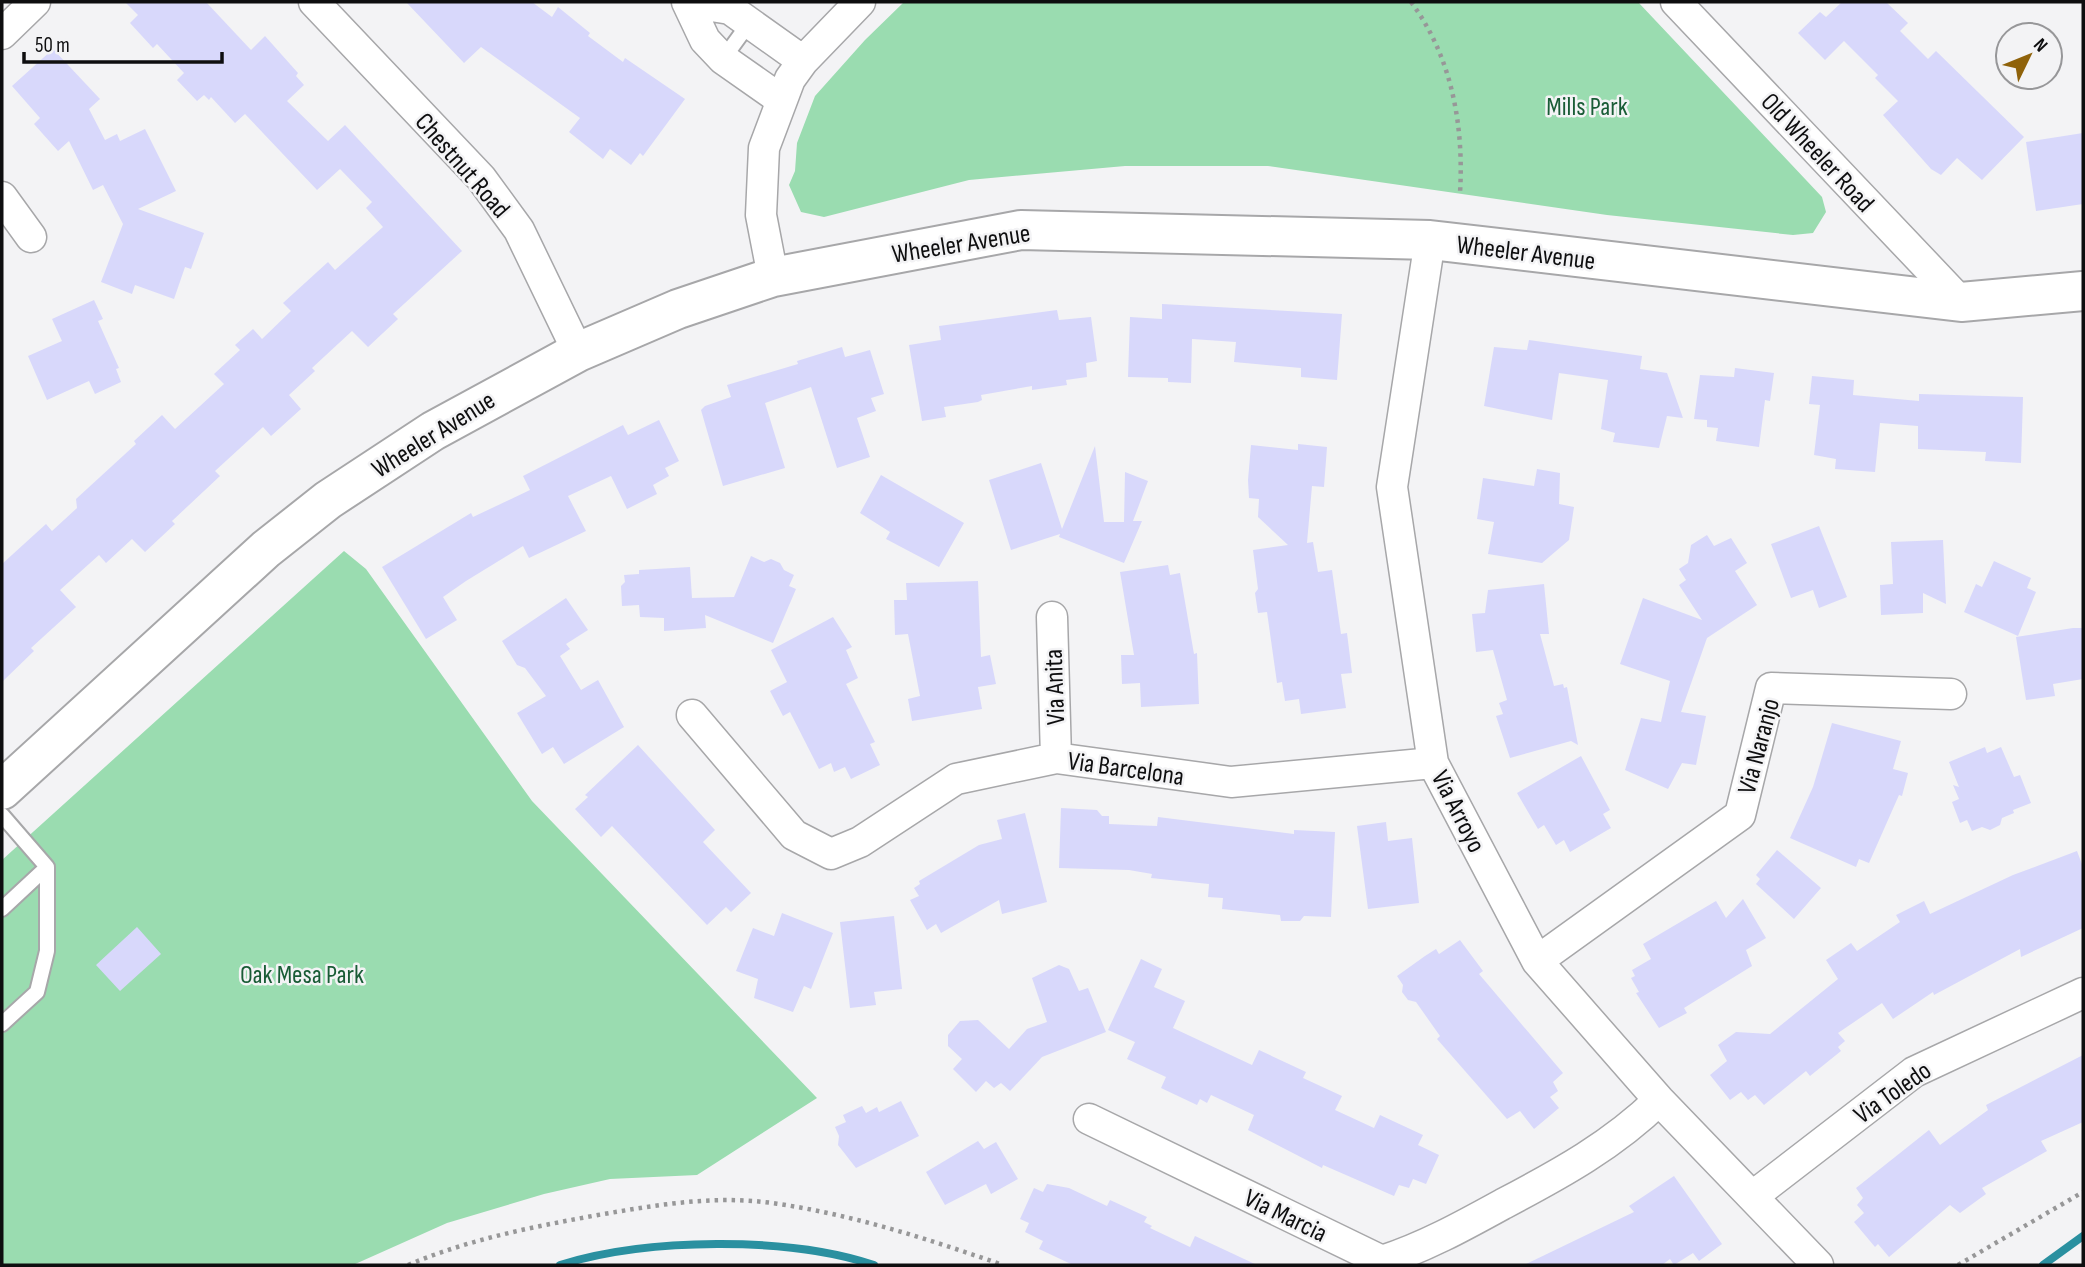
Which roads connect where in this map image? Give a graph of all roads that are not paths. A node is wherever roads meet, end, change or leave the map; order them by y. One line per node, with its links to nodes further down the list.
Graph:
1 (314, 2): 14 (street, Chestnut Road)
2 (860, 2): 6 (street)
3 (1676, 2): 13 (street, Old Wheeler Road)
4 (750, 22): 5 (lane); 5 (street); 6 (street)
5 (723, 59): 7 (street)
6 (803, 61): 7 (street)
7 (780, 99): 11 (street)
8 (2, 197): 9 (street)
9 (31, 237)
10 (1430, 240): 11 (main road, Wheeler Avenue); 13 (main road, Wheeler Avenue); 19 (street, Via Arroyo)
11 (773, 277): 14 (main road, Wheeler Avenue)
12 (2083, 291): 13 (main road, Wheeler Avenue)
13 (1961, 302)
14 (578, 352): 20 (main road, Wheeler Avenue)
15 (1052, 617): 18 (street, Via Anita)
16 (1951, 694): 24 (street, Via Naranjo)
17 (692, 715): 18 (street, Via Barcelona)
18 (1056, 758): 19 (street, Via Barcelona)
19 (1433, 763): 24 (street, Via Arroyo)
20 (2, 790)
21 (2, 815): 22 (lane)
22 (47, 867): 23 (lane); 26 (lane)
23 (2, 909)
24 (1537, 961): 27 (street, Via Arroyo)
25 (2083, 993): 29 (street, Via Toledo)
26 (2, 1024)
27 (1659, 1100): 28 (street, Via Marcia); 29 (street, Via Arroyo)
28 (1088, 1119)
29 (1753, 1196): 30 (street, Via Arroyo)
30 (1818, 1265)

